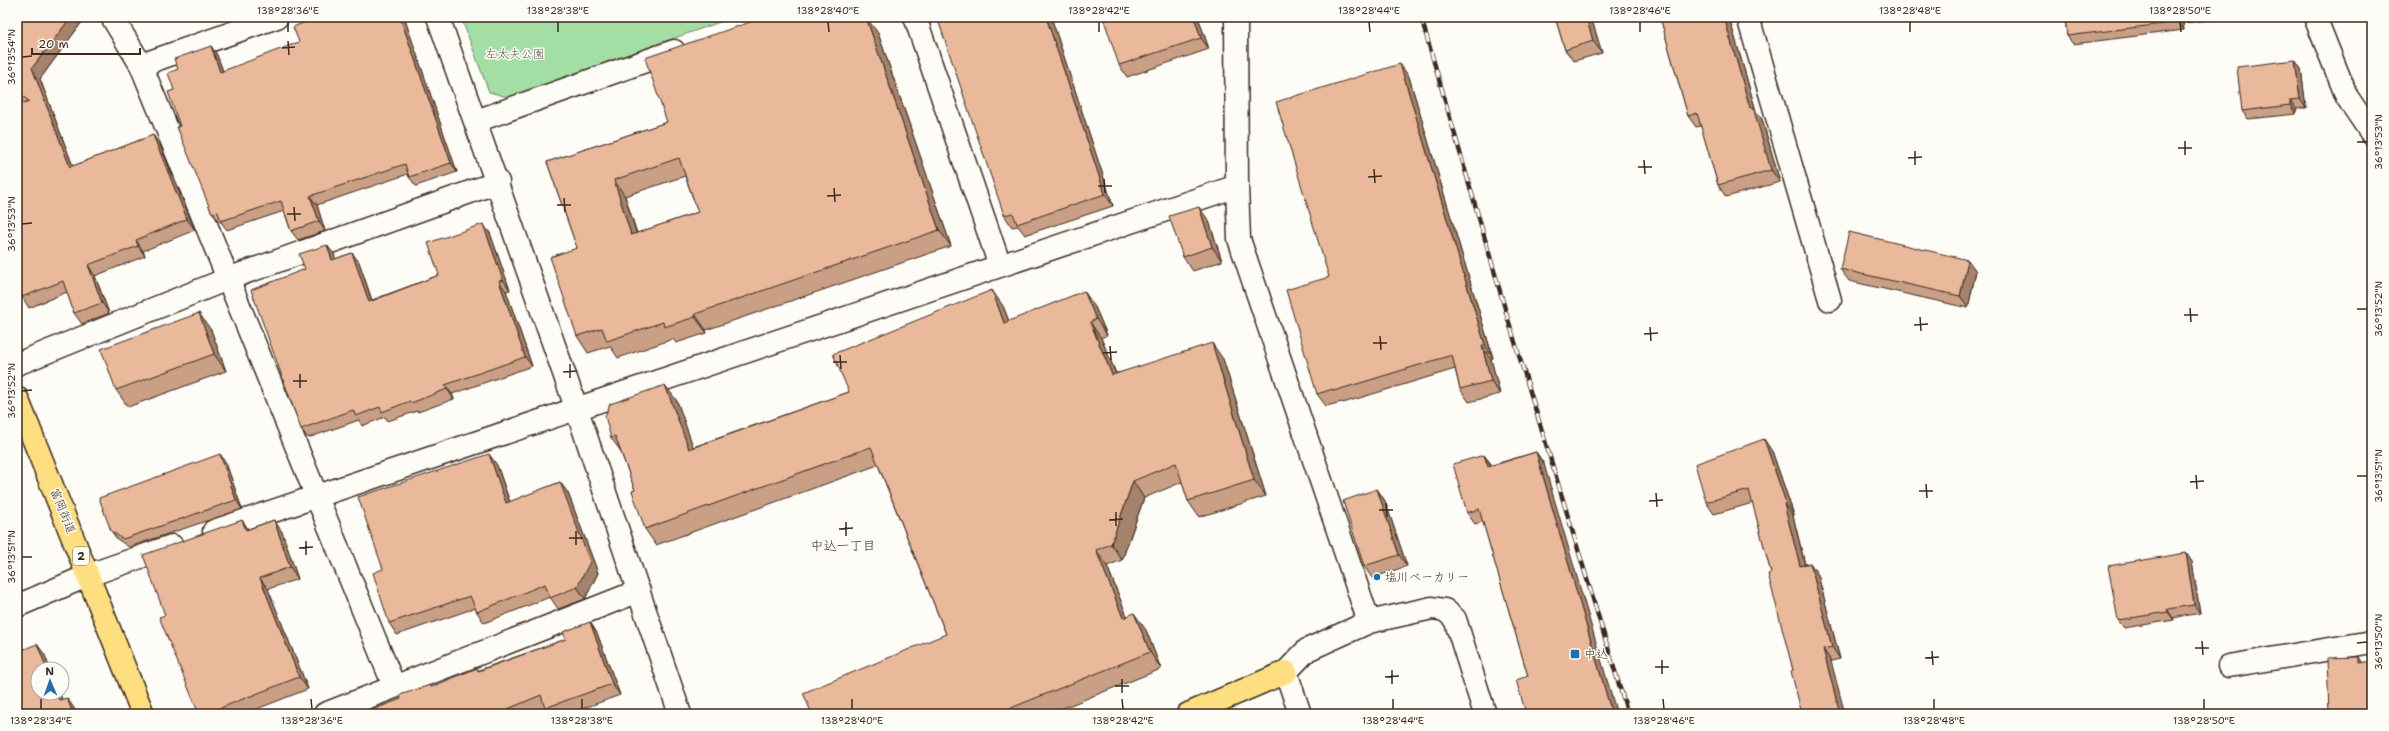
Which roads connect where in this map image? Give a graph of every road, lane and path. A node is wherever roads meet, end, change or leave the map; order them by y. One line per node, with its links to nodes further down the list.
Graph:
1 (112, 17): 9 (street)
2 (277, 17): 9 (street)
3 (438, 17): 10 (street)
4 (915, 17): 14 (street)
5 (1236, 17): 13 (street)
6 (1748, 17): 16 (street)
7 (2315, 17): 11 (street)
8 (690, 46): 10 (street)
9 (141, 65): 15 (street)
10 (476, 121): 12 (street)
11 (2372, 134)
12 (498, 182): 15 (street); 19 (street)
13 (1237, 186): 14 (street); 24 (street)
14 (1000, 266): 19 (street)
15 (230, 278): 17 (street); 20 (street)
16 (1830, 300)
17 (17, 364)
18 (17, 398): 21 (main road, 富岡街道 / 2)
19 (577, 410): 20 (street); 22 (street)
20 (316, 496): 21 (street); 28 (street)
21 (88, 575): 23 (street); 29 (main road, 富岡街道 / 2)
22 (639, 591): 28 (street); 31 (street)
23 (17, 606)
24 (1369, 622): 27 (street); 34 (street)
25 (2372, 642): 26 (street)
26 (2230, 666)
27 (1286, 672): 32 (main road); 33 (street)
28 (394, 686): 30 (street)
29 (143, 714)
30 (325, 714)
31 (680, 714)
32 (1188, 714)
33 (1300, 714)
34 (1485, 714)

